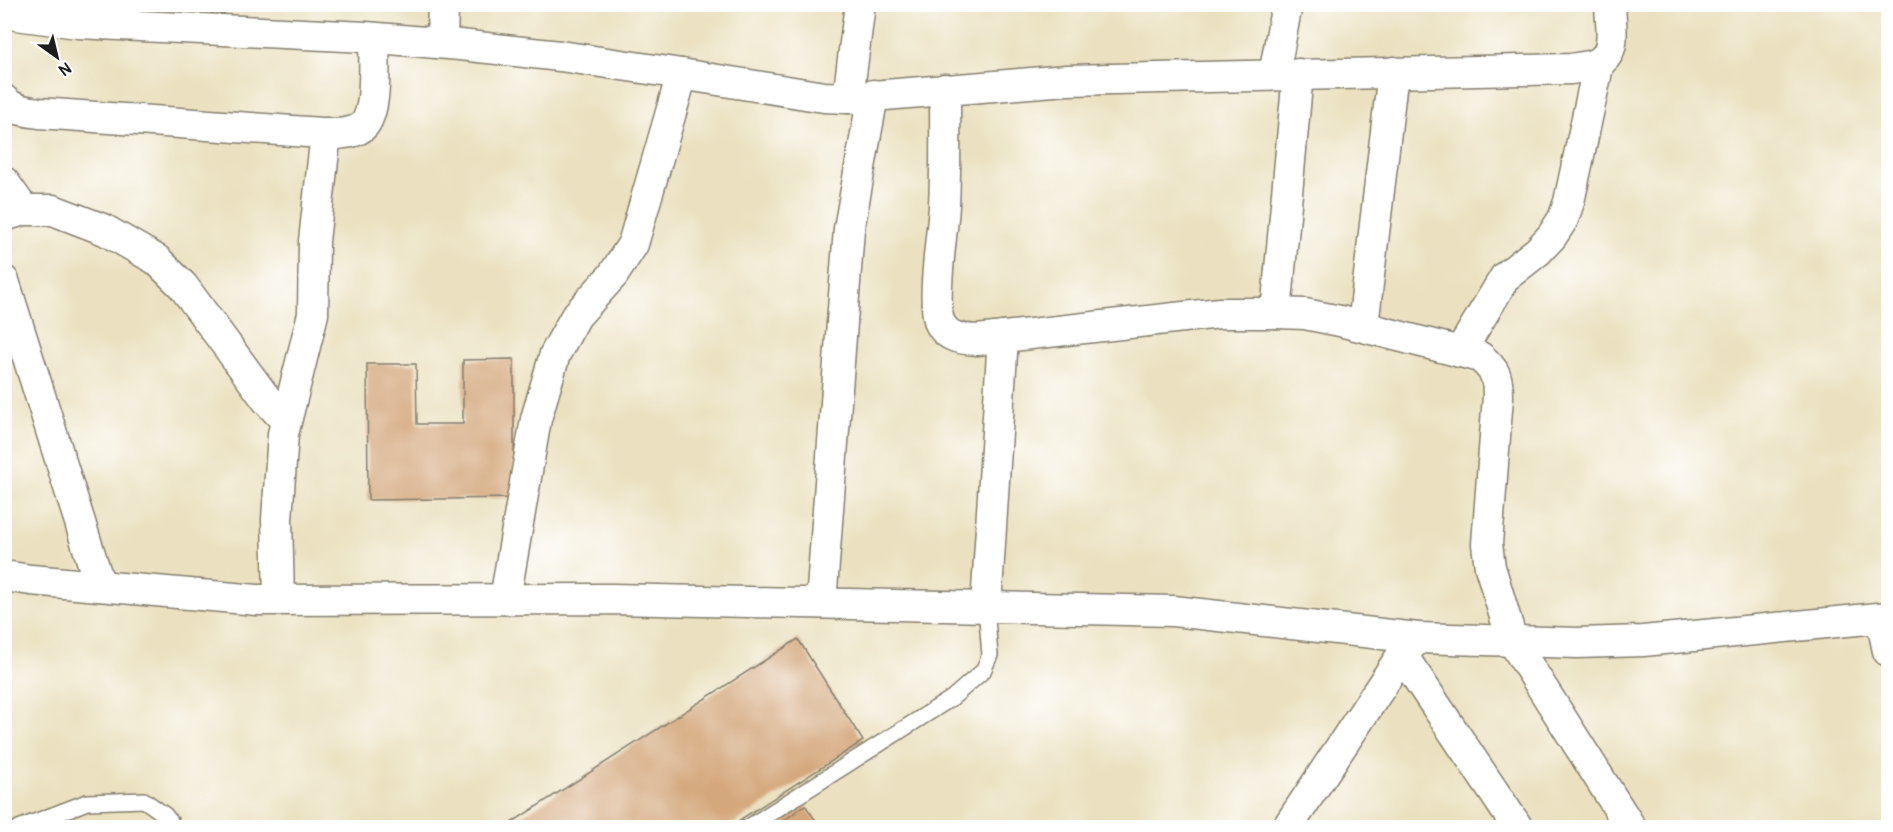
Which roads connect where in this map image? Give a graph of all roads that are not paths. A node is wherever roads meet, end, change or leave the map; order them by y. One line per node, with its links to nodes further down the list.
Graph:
1 (443, 4): 7 (street)
2 (860, 4): 13 (street)
3 (1287, 4): 11 (street)
4 (1610, 4): 8 (street)
5 (4, 12): 6 (street)
6 (374, 38): 7 (street); 15 (street)
7 (442, 43): 10 (street)
8 (1599, 62): 9 (street); 23 (street)
9 (1393, 72): 11 (street); 20 (street)
10 (682, 74): 13 (street); 28 (street)
11 (1286, 74): 12 (street); 19 (street)
12 (945, 89): 13 (street); 22 (street)
13 (860, 97): 29 (street)
14 (6, 106): 15 (street)
15 (326, 133): 24 (street)
16 (4, 182): 17 (street)
17 (14, 213): 24 (street)
18 (4, 281): 21 (street)
19 (1276, 313): 20 (street); 22 (street)
20 (1363, 326): 23 (street)
21 (12, 332): 26 (street)
22 (1003, 337): 30 (street)
23 (1460, 351): 32 (street)
24 (286, 421): 27 (street)
25 (4, 576): 26 (street)
26 (100, 586): 27 (street)
27 (279, 599): 28 (street)
28 (505, 599): 29 (street)
29 (821, 603): 30 (street)
30 (986, 607): 33 (street); 37 (lane)
31 (1885, 617): 32 (street); 34 (street)
32 (1512, 640): 33 (street); 40 (street)
33 (1410, 646): 38 (street); 39 (street)
34 (1888, 651)
35 (19, 828): 36 (lane)
36 (175, 828)
37 (747, 828)
38 (1287, 828)
39 (1518, 828)
40 (1631, 828)

